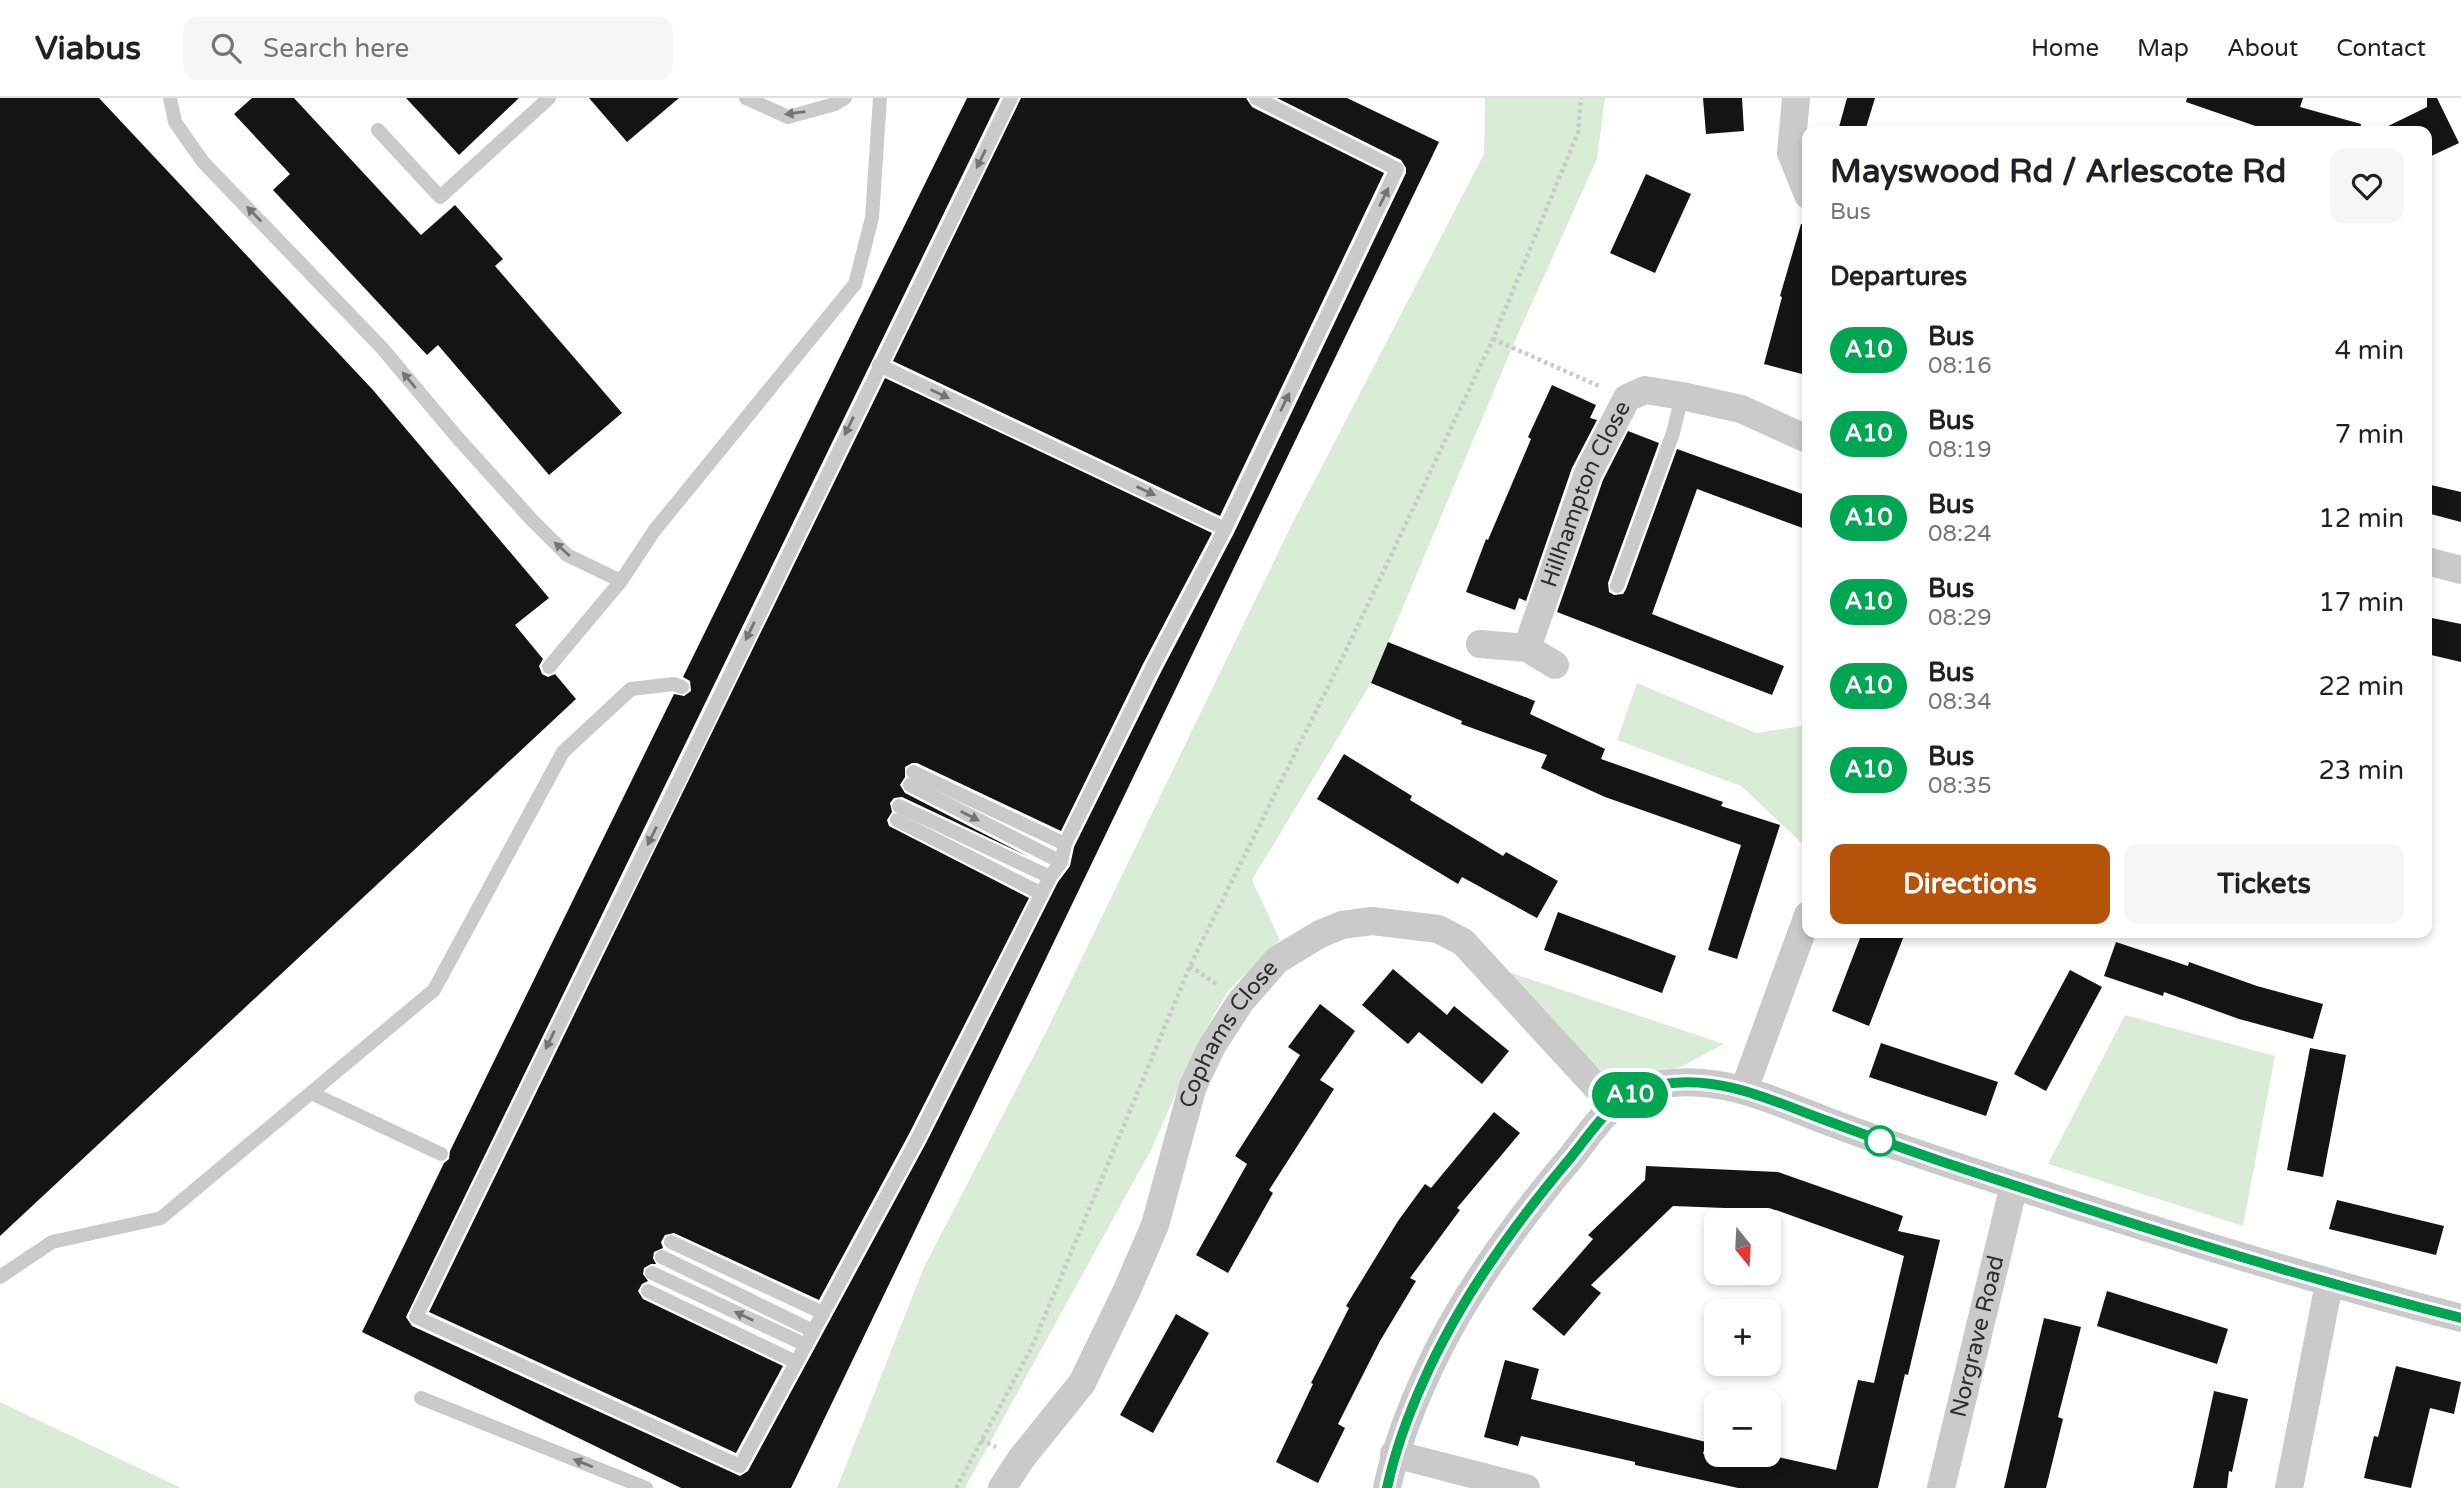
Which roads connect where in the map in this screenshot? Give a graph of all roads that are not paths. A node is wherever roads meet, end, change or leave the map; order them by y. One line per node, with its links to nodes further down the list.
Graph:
1 (170, 98): 17 (lane, one-way to 1)
2 (549, 98): 9 (lane)
3 (746, 98): 4 (lane, one-way to 3)
4 (845, 98)
5 (880, 98): 17 (lane)
6 (1011, 98): 11 (lane, one-way to 11)
7 (1255, 98): 14 (lane, one-way to 7)
8 (1796, 98): 10 (street)
9 (378, 130)
10 (1802, 180)
11 (879, 365): 14 (lane, one-way to 14); 44 (lane, one-way to 44)
12 (1682, 396): 13 (street, Hillhampton Close); 18 (lane); 20 (street, Hillhampton Close)
13 (1802, 437)
14 (1224, 529): 24 (lane)
15 (2432, 562): 16 (street)
16 (2461, 570)
17 (621, 581): 22 (lane)
18 (1616, 586)
19 (1479, 644): 20 (street)
20 (1527, 648): 21 (street)
21 (1555, 665)
22 (549, 667)
23 (682, 687): 30 (lane)
24 (1066, 844): 25 (lane); 25 (lane, one-way to 25)
25 (1061, 862): 26 (lane)
26 (1050, 877): 27 (lane); 27 (lane)
27 (1042, 894): 40 (lane)
28 (1802, 931): 29 (street)
29 (1744, 1090): 31 (street); 33 (street)
30 (311, 1093): 32 (lane); 37 (lane)
31 (1614, 1106): 46 (street); 48 (street, Cophams Close)
32 (441, 1154)
33 (2014, 1185): 38 (street); 51 (street, Norgrave Road)
34 (671, 1242): 40 (lane)
35 (662, 1257): 42 (lane)
36 (652, 1273): 43 (lane, one-way to 36)
37 (0, 1277)
38 (2329, 1284): 41 (street); 52 (street)
39 (648, 1291): 44 (lane)
40 (823, 1313): 42 (lane)
41 (2461, 1318)
42 (813, 1331): 43 (lane)
43 (806, 1345): 44 (lane)
44 (796, 1362)
45 (421, 1398): 47 (lane, one-way to 45)
46 (1394, 1454): 49 (street); 50 (street)
47 (646, 1488)
48 (1002, 1488)
49 (1387, 1488)
50 (1526, 1488)
51 (1941, 1488)
52 (2288, 1488)

